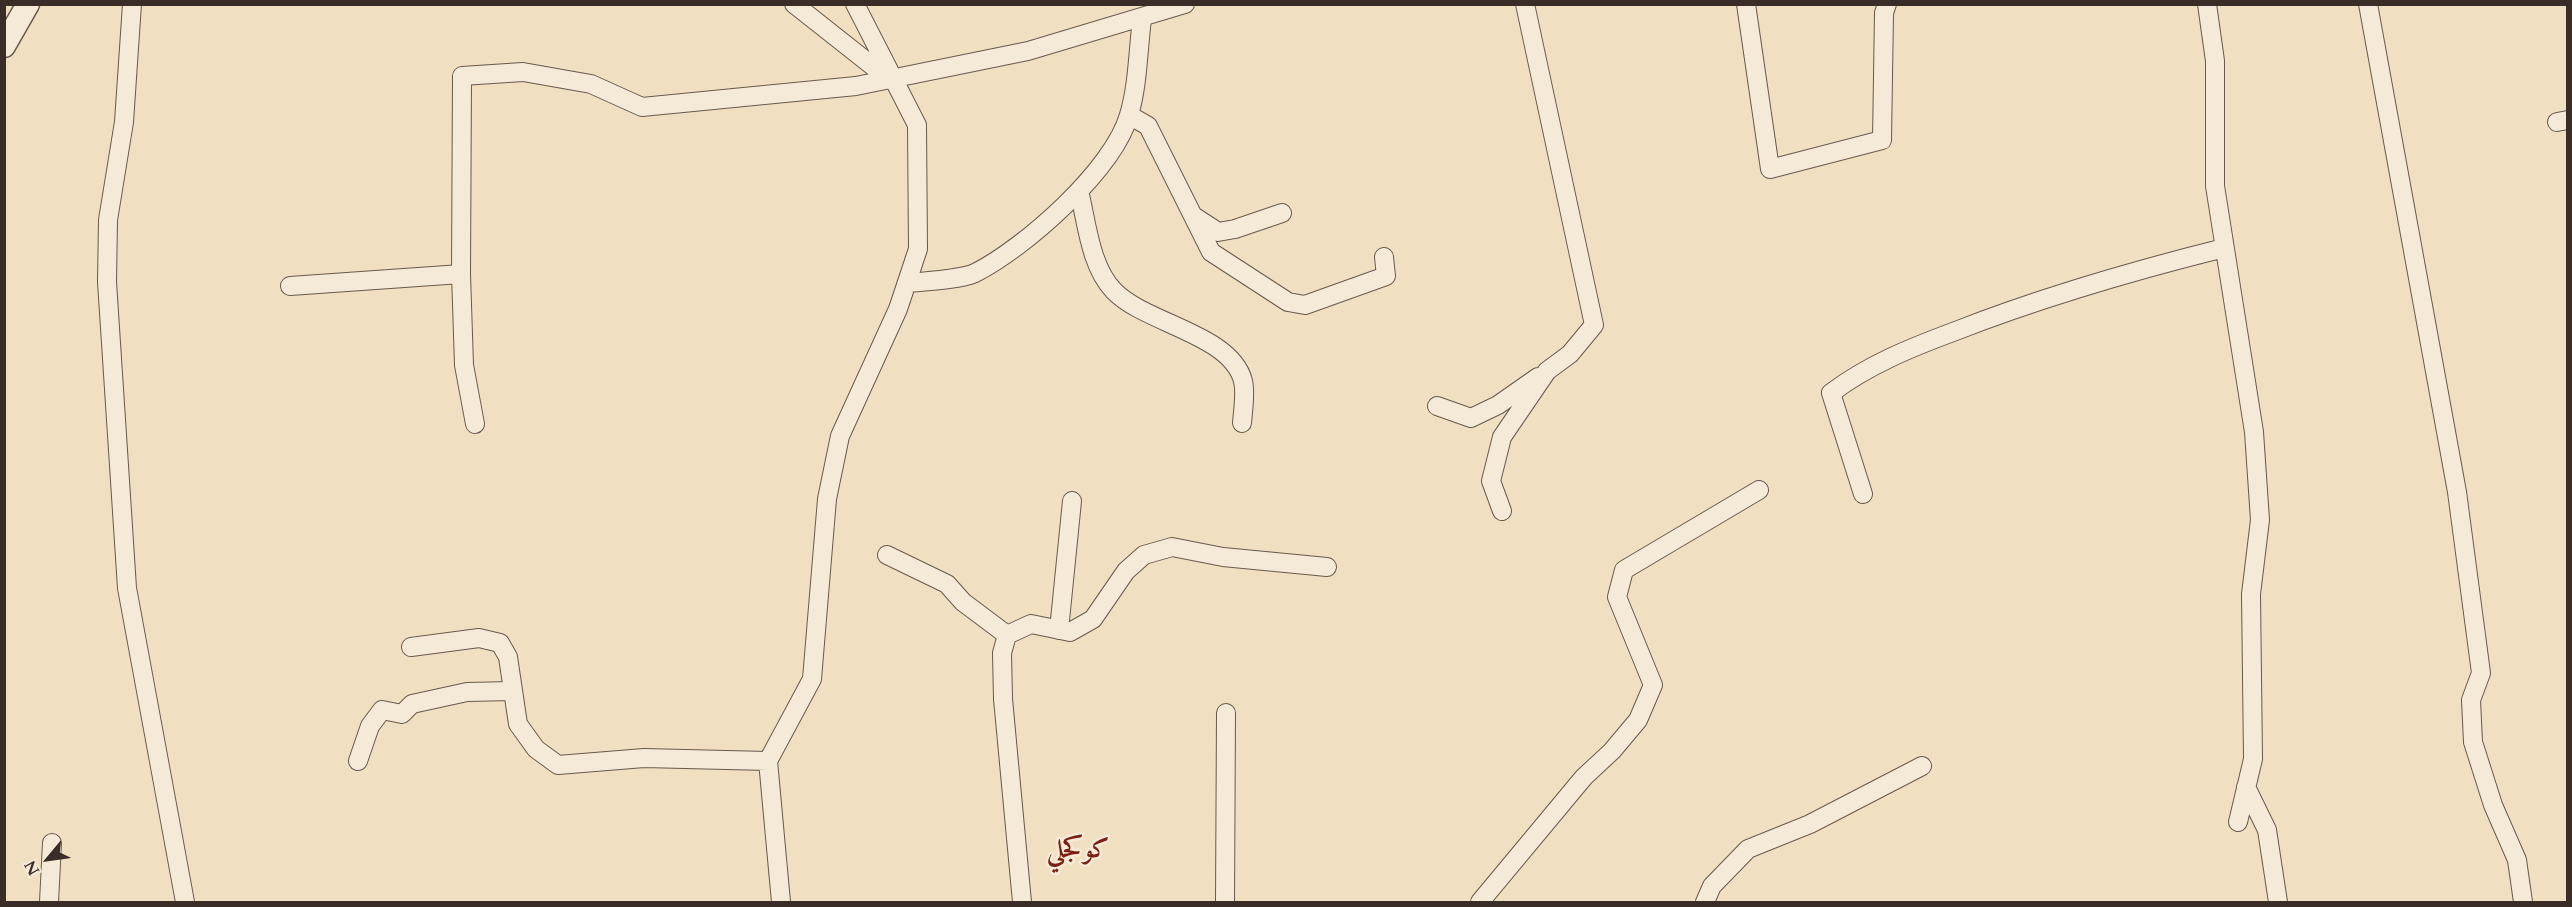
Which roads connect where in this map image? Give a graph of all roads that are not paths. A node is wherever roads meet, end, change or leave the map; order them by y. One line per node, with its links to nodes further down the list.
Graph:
1 (28, 4): 12 (street)
2 (132, 4): 45 (street)
3 (795, 4): 13 (street)
4 (855, 4): 13 (street)
5 (1185, 4): 11 (street)
6 (1525, 4): 23 (street)
7 (1746, 4): 8 (street)
8 (1887, 4)
9 (2207, 4): 18 (street)
10 (2368, 4): 52 (street)
11 (1142, 19): 13 (street); 14 (street)
12 (4, 46)
13 (892, 79): 20 (street); 21 (street)
14 (1129, 115): 15 (street); 17 (street)
15 (1079, 191): 21 (street); 25 (street)
16 (1282, 213): 17 (street)
17 (1195, 217): 19 (street)
18 (2224, 248): 28 (street); 41 (street)
19 (1384, 257)
20 (461, 274): 22 (street); 26 (street)
21 (907, 283): 39 (street)
22 (290, 286)
23 (1547, 371): 24 (street); 30 (street)
24 (1437, 406)
25 (1242, 423)
26 (475, 424)
27 (1759, 490): 49 (street)
28 (1863, 494)
29 (1072, 501): 33 (street)
30 (1502, 511)
31 (887, 555): 34 (street)
32 (1327, 567): 33 (street)
33 (1059, 630): 34 (street)
34 (1007, 635): 47 (street)
35 (411, 647): 36 (street)
36 (513, 691): 38 (street); 39 (street)
37 (1226, 713): 48 (street)
38 (358, 761)
39 (768, 761): 46 (street)
40 (1922, 766): 50 (street)
41 (2246, 787): 42 (street); 51 (street)
42 (2238, 822)
43 (52, 843): 44 (street)
44 (49, 903)
45 (185, 903)
46 (781, 903)
47 (1022, 903)
48 (1225, 903)
49 (1480, 903)
50 (1705, 903)
51 (2278, 903)
52 (2523, 903)

